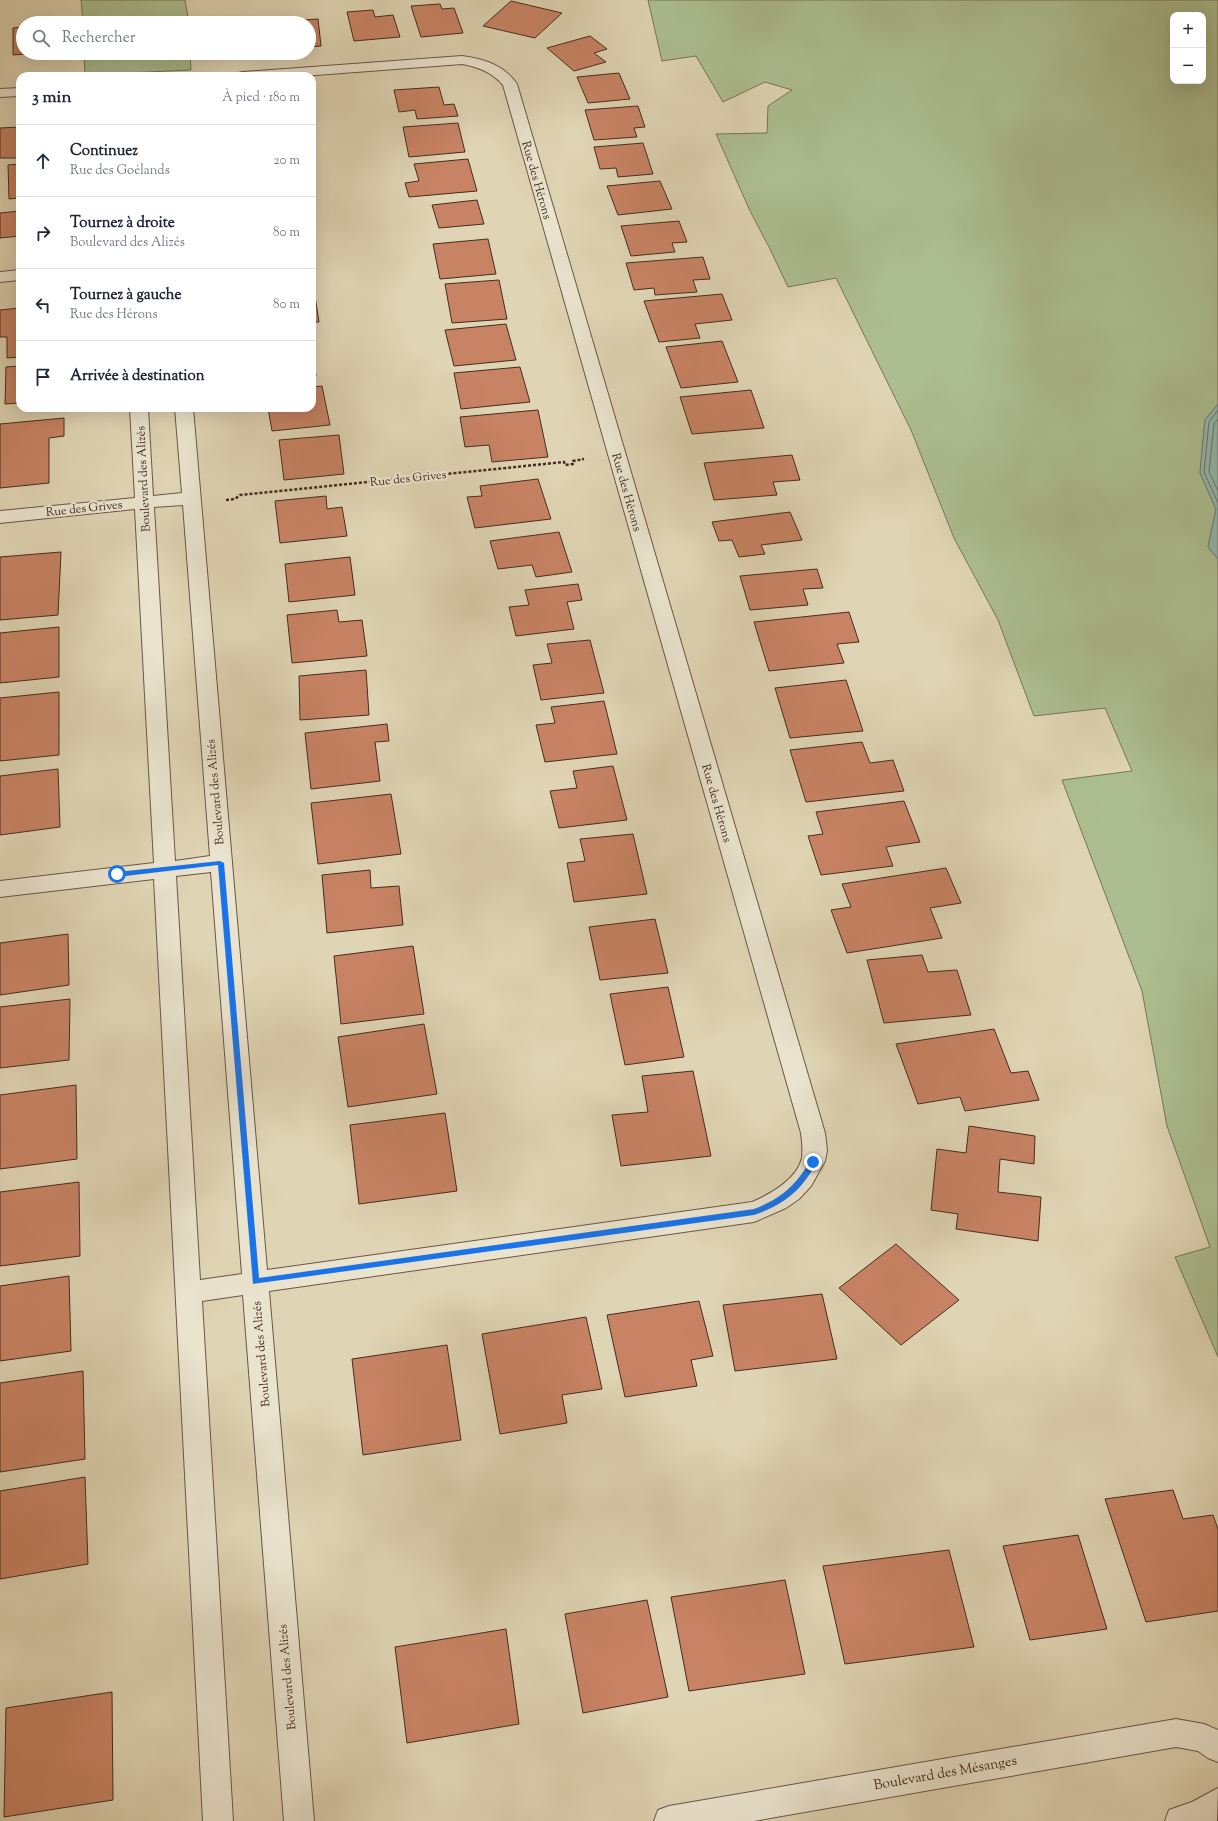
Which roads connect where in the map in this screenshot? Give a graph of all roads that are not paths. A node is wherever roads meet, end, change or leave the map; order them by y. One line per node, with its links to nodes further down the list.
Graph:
1 (298, 72): 14 (street, Rue des Hérons)
2 (16, 92): 3 (street)
3 (0, 93)
4 (16, 275): 5 (street)
5 (0, 277)
6 (140, 412): 9 (street, Boulevard des Alizés)
7 (184, 412): 8 (street, Boulevard des Alizés)
8 (192, 498): 9 (street, Rue des Grives); 11 (street, Boulevard des Alizés)
9 (145, 502): 10 (street, Rue des Grives); 12 (street, Boulevard des Alizés)
10 (0, 517)
11 (220, 863): 12 (street); 14 (street, Boulevard des Alizés)
12 (164, 869): 13 (street); 15 (street, Boulevard des Alizés)
13 (0, 889)
14 (255, 1282): 15 (street, Rue des Hérons); 19 (street, Boulevard des Alizés)
15 (189, 1292): 18 (street, Boulevard des Alizés)
16 (1218, 1748): 20 (street, Boulevard des Mésanges)
17 (1218, 1803): 21 (street)
18 (218, 1821)
19 (299, 1821)
20 (669, 1821)
21 (1180, 1821)

